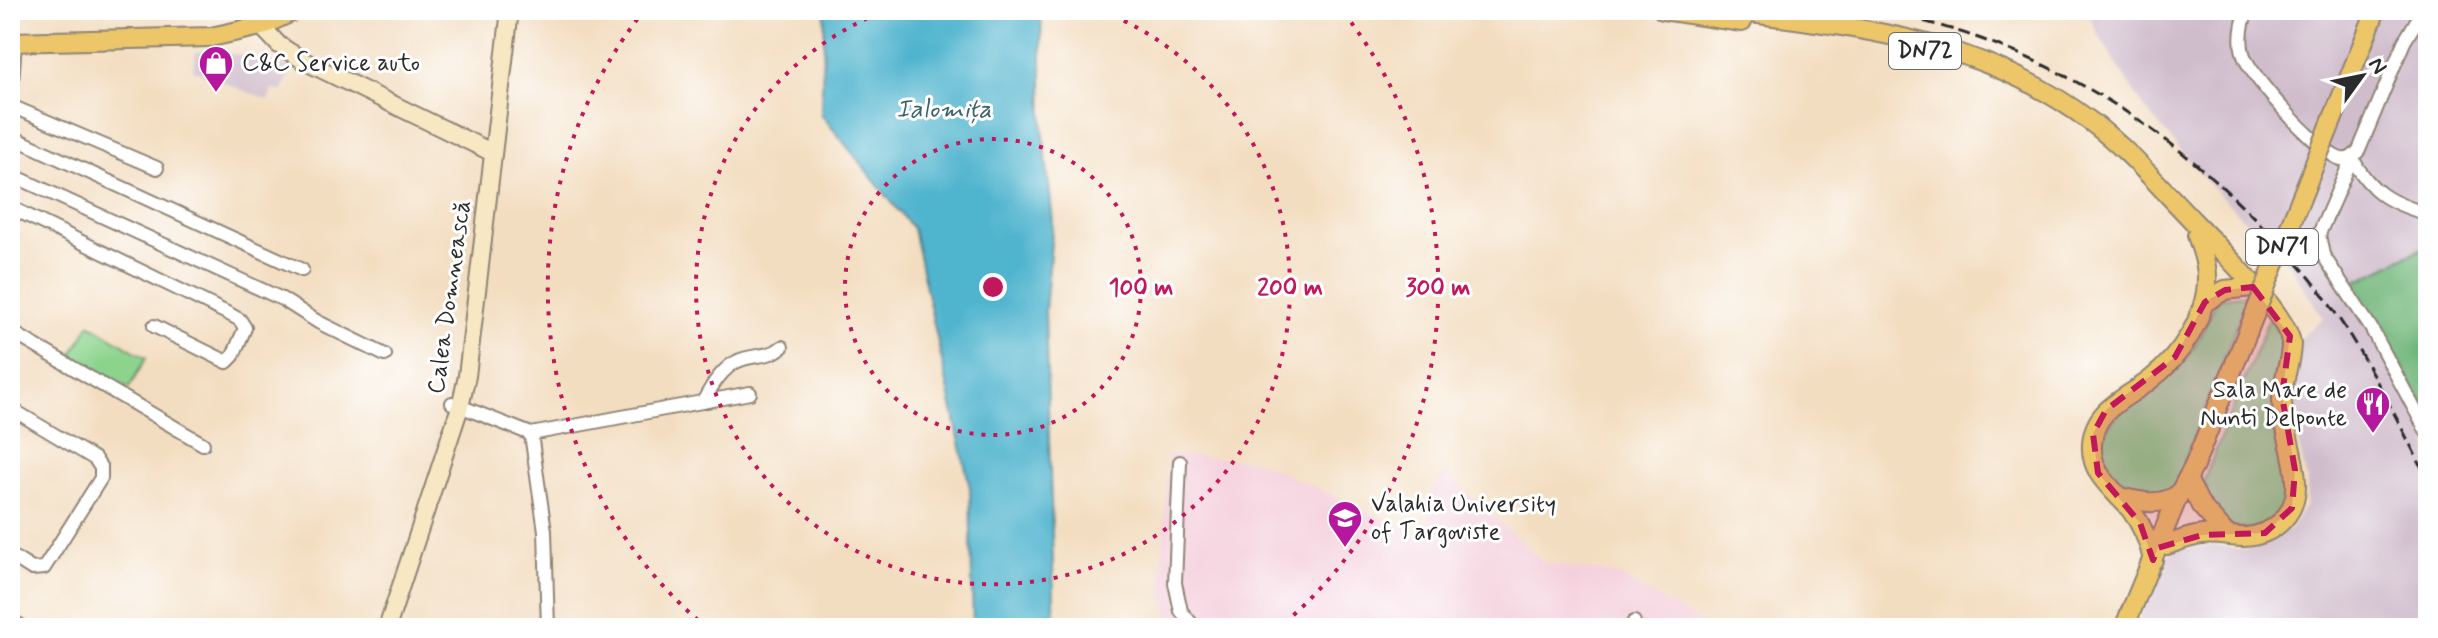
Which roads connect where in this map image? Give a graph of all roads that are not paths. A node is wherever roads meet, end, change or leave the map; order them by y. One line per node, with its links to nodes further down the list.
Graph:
1 (296, 10): 9 (main road)
2 (502, 10): 13 (main road, Calea Domnească)
3 (510, 10): 13 (main road, Calea Domnească)
4 (1663, 10): 19 (main road, DN72)
5 (1729, 10): 20 (main road, DN72)
6 (2247, 10): 14 (street)
7 (2423, 10): 14 (street)
8 (2373, 19): 36 (main road, DN71, bridge)
9 (261, 26): 10 (main road); 13 (main road)
10 (12, 42): 11 (street)
11 (10, 108): 15 (street)
12 (10, 136): 21 (street)
13 (490, 151): 30 (main road, Calea Domnească)
14 (2352, 158): 18 (street); 33 (street)
15 (157, 168)
16 (10, 174): 27 (street)
17 (10, 207): 24 (street)
18 (2428, 214)
19 (2197, 235): 20 (main road, DN72); 23 (main road)
20 (2226, 257): 22 (main road, DN72); 23 (main road)
21 (302, 270)
22 (2253, 287): 23 (main road); 38 (main road, DN72)
23 (2208, 292): 37 (main road)
24 (154, 326)
25 (10, 331): 34 (street)
26 (782, 347): 29 (street)
27 (385, 355)
28 (750, 393): 29 (street)
29 (703, 402): 32 (street)
30 (456, 405): 32 (street); 44 (main road, Calea Domnească); 45 (main road, Calea Domnească)
31 (10, 408): 40 (street)
32 (531, 434): 46 (street)
33 (2428, 434)
34 (203, 444)
35 (1180, 462): 47 (street)
36 (2187, 481): 37 (main road); 38 (main road); 39 (main road); 41 (main road)
37 (2119, 497): 41 (main road)
38 (2227, 535): 39 (main road, DN72)
39 (2167, 545): 49 (main road)
40 (10, 555)
41 (2153, 560): 48 (main road)
42 (10, 619): 43 (street)
43 (24, 628)
44 (379, 628)
45 (387, 628)
46 (548, 628)
47 (1195, 628)
48 (2124, 628)
49 (2133, 628)

